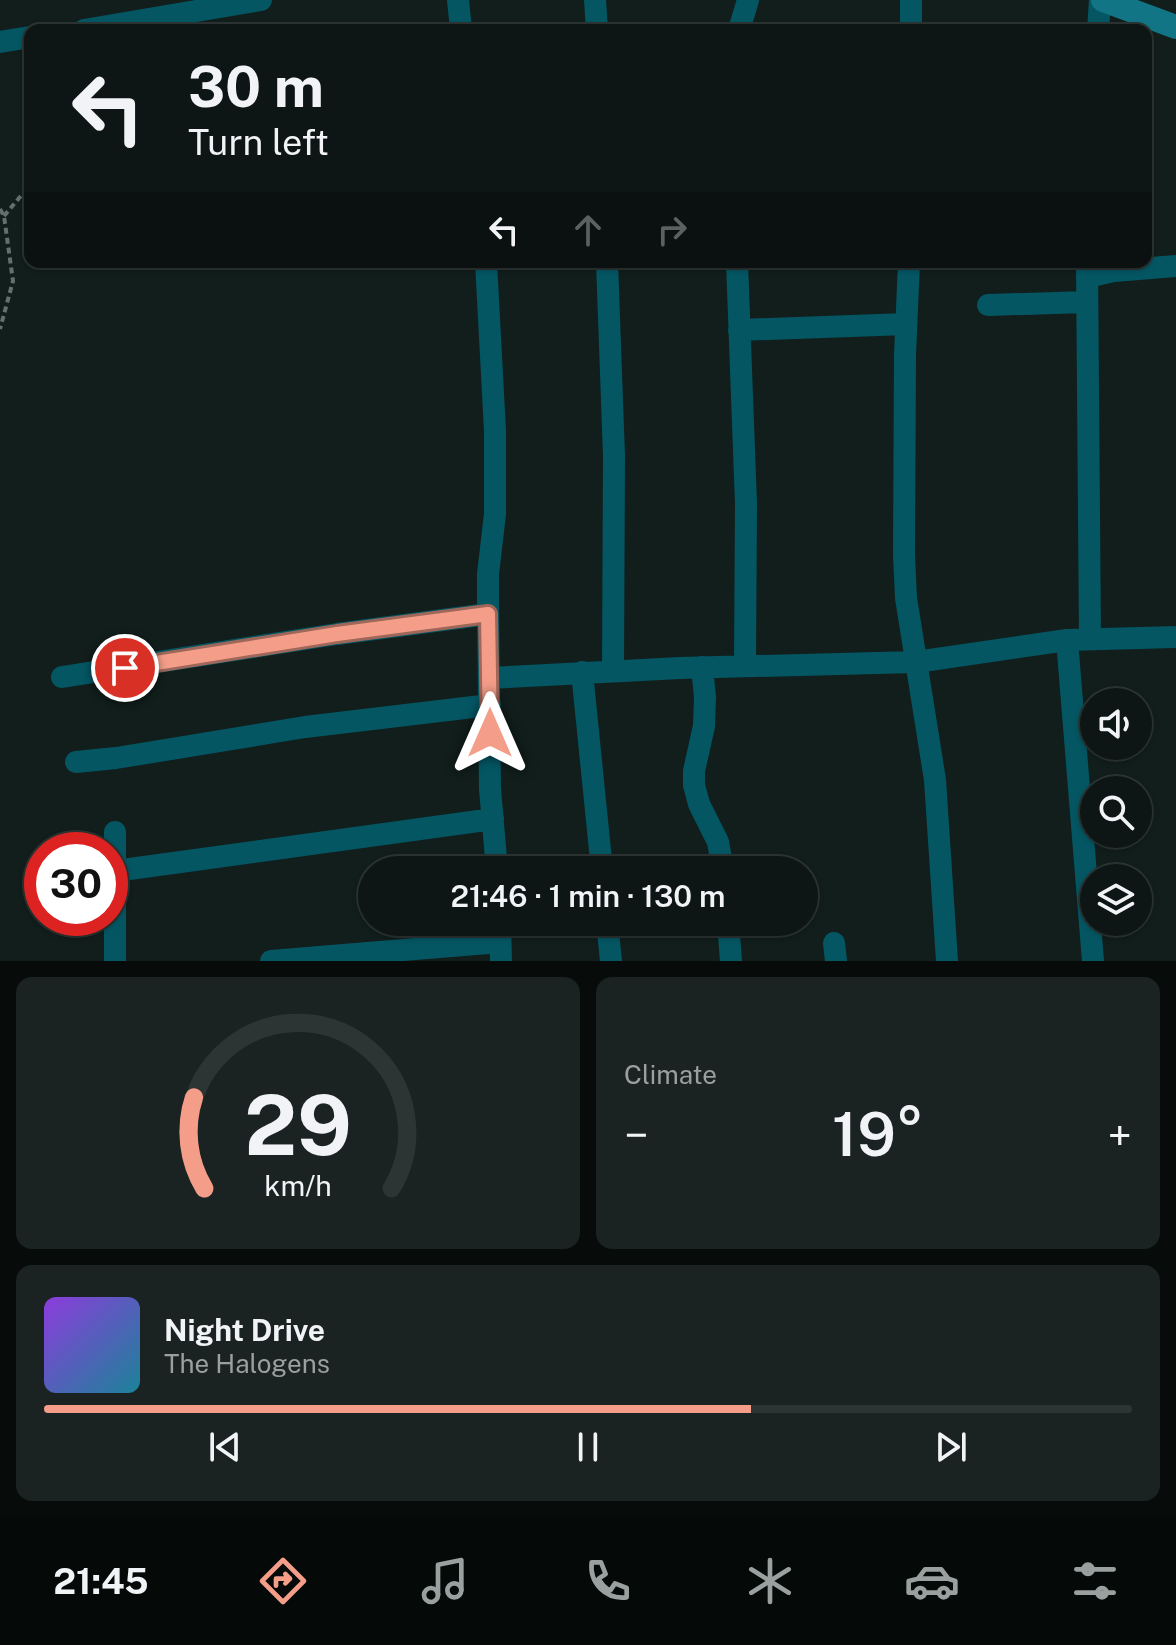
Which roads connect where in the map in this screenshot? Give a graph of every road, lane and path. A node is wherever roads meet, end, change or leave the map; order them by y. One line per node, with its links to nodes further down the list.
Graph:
1 (261, 0): 7 (street)
2 (458, 0): 8 (street)
3 (595, 0): 9 (street)
4 (748, 0): 10 (street)
5 (911, 0): 11 (street)
6 (1101, 0): 12 (street); 13 (street)
7 (119, 24)
8 (460, 24)
9 (597, 24)
10 (741, 24)
11 (911, 24)
12 (1099, 24)
13 (1176, 27)
14 (24, 38): 15 (street)
15 (0, 42)
16 (24, 192): 18 (path)
17 (0, 209): 18 (path)
18 (4, 216): 30 (path)
19 (1176, 266): 25 (street)
20 (486, 268): 32 (street)
21 (607, 268): 39 (street)
22 (737, 268): 31 (street)
23 (909, 268): 29 (street)
24 (1151, 268): 26 (street)
25 (1152, 268)
26 (1087, 270): 27 (street)
27 (1087, 302): 28 (street); 34 (street)
28 (988, 305)
29 (906, 324): 31 (street); 36 (street)
30 (0, 329)
31 (739, 330): 37 (street)
32 (488, 614): 41 (street); 42 (street)
33 (1176, 637): 34 (street)
34 (1090, 639): 35 (street)
35 (1067, 640): 36 (street); 59 (street)
36 (916, 662): 37 (street); 58 (street)
37 (745, 665): 38 (street)
38 (702, 667): 39 (street); 48 (street)
39 (613, 671): 40 (street)
40 (582, 672): 42 (street); 47 (street)
41 (62, 677)
42 (490, 678): 43 (street)
43 (490, 705): 44 (street); 45 (street)
44 (76, 762)
45 (493, 819): 46 (street); 49 (street)
46 (496, 856)
47 (601, 856)
48 (720, 856)
49 (128, 869)
50 (115, 936): 54 (street)
51 (608, 936): 56 (street)
52 (729, 936): 57 (street)
53 (500, 942): 55 (street)
54 (115, 961)
55 (271, 961)
56 (611, 961)
57 (731, 961)
58 (947, 961)
59 (1093, 961)

